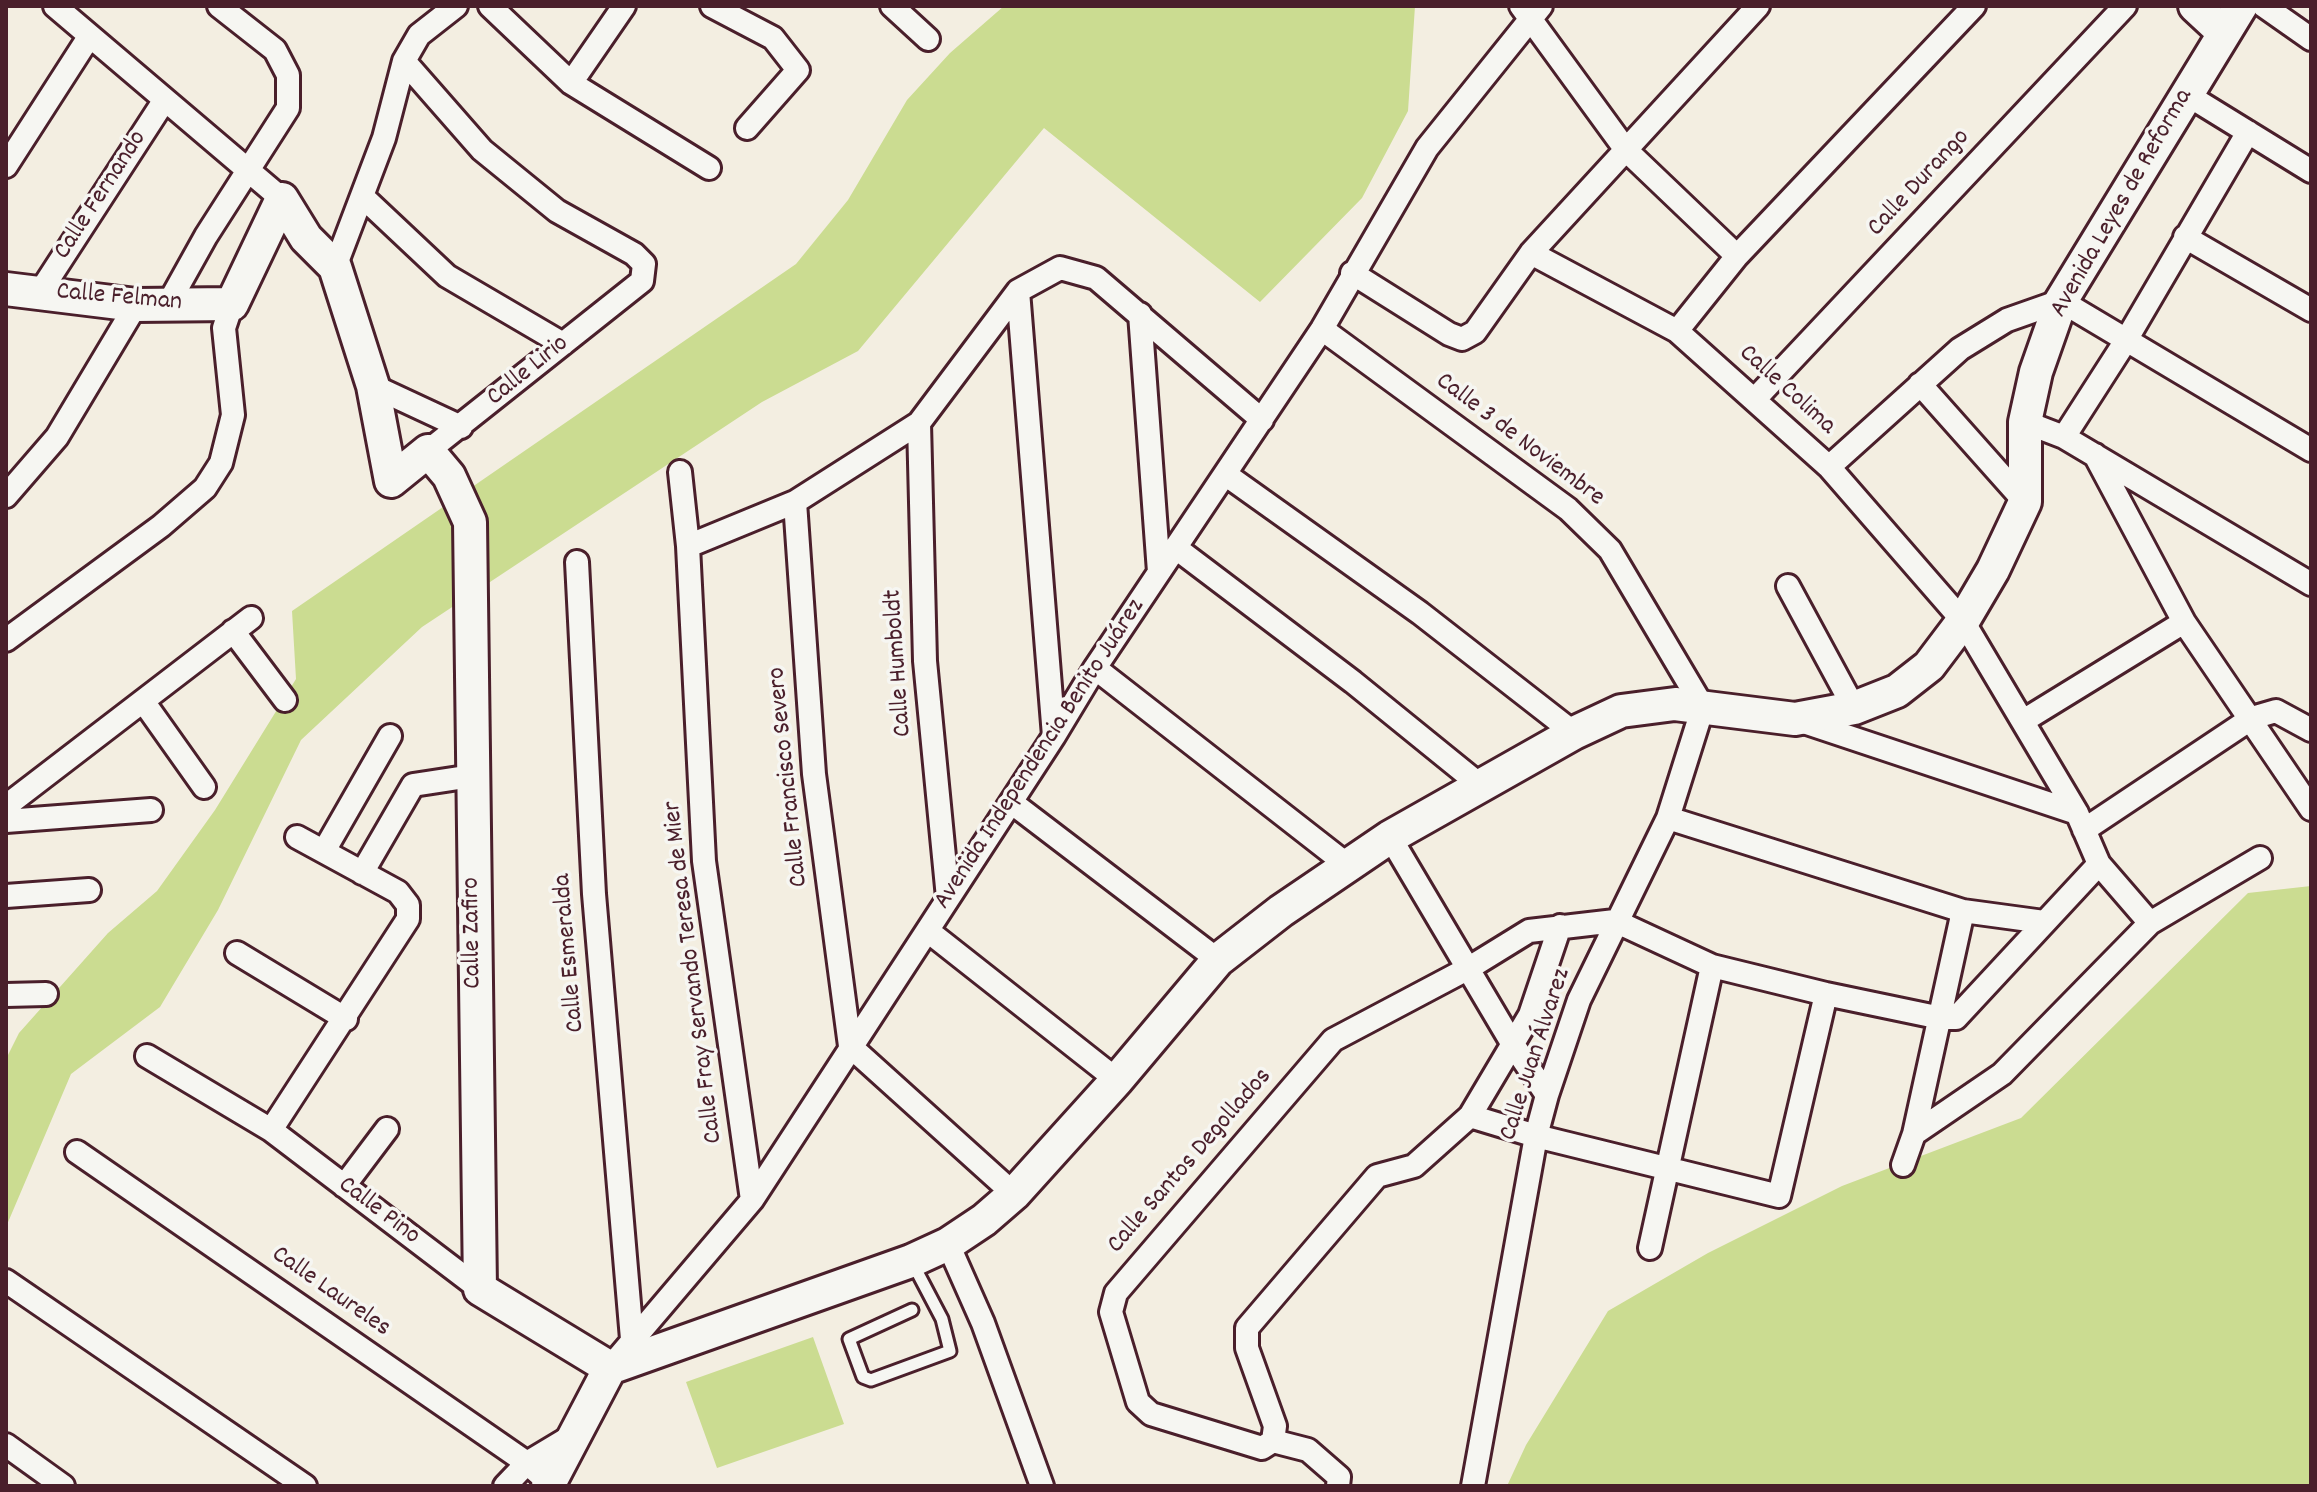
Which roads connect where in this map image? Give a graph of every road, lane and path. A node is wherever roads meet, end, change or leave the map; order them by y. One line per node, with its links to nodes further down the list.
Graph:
1 (219, 6): 29 (street)
2 (456, 6): 19 (street)
3 (490, 6): 20 (street)
4 (624, 6): 20 (street)
5 (712, 6): 14 (street)
6 (892, 6): 17 (street)
7 (1758, 6): 25 (street)
8 (1974, 6): 34 (street)
9 (2125, 6): 52 (street, Calle Durango)
10 (2195, 6): 15 (street)
11 (2264, 6): 18 (street)
12 (60, 8): 16 (street)
13 (1530, 10): 25 (street); 36 (street, Avenida Independencia Benito Juárez)
14 (738, 11): 23 (street)
15 (2232, 19): 21 (street, Avenida Leyes de Reforma)
16 (89, 37): 22 (street); 26 (street)
17 (928, 39)
18 (2311, 39)
19 (404, 61): 30 (street); 49 (street, Calle Lirio)
20 (571, 83): 27 (street)
21 (2186, 94): 24 (street); 40 (street, Avenida Leyes de Reforma)
22 (164, 101): 29 (street); 39 (street, Calle Fernando)
23 (747, 128)
24 (2248, 132): 28 (street); 32 (street)
25 (1626, 150): 33 (street); 34 (street)
26 (6, 166)
27 (709, 168)
28 (2311, 171)
29 (248, 172): 31 (street); 43 (street)
30 (363, 197): 35 (street); 49 (street)
31 (282, 199): 35 (street); 41 (street)
32 (2185, 237): 44 (street); 48 (street)
33 (1531, 253): 36 (street); 47 (street, Calle Colima)
34 (1737, 256): 47 (street)
35 (335, 267): 51 (street)
36 (1352, 273): 46 (street, Avenida Independencia Benito Juárez)
37 (6, 289): 39 (street, Calle Felman)
38 (1018, 291): 45 (street); 55 (street); 89 (street)
39 (40, 292): 42 (street, Calle Felman)
40 (2061, 301): 48 (street); 50 (street); 54 (street, Avenida Leyes de Reforma)
41 (232, 304): 43 (street, Calle Felman); 77 (street)
42 (136, 305): 43 (street, Calle Felman); 64 (street)
43 (167, 306)
44 (2311, 310)
45 (1140, 314): 53 (street); 70 (street)
46 (1322, 329): 53 (street, Avenida Independencia Benito Juárez); 81 (street, Calle 3 de Noviembre)
47 (1677, 331): 52 (street, Calle Colima)
48 (2125, 342): 57 (street); 58 (street)
49 (563, 344): 56 (street, Calle Lirio)
50 (1920, 384): 61 (street); 66 (street)
51 (373, 386): 56 (street); 59 (street, Calle Lirio)
52 (1755, 399): 61 (street, Calle Colima)
53 (1262, 420): 63 (street, Avenida Independencia Benito Juárez)
54 (2025, 422): 57 (street); 66 (street, Avenida Leyes de Reforma)
55 (919, 423): 65 (street); 109 (street, Calle Humboldt)
56 (461, 427): 59 (street, Calle Lirio)
57 (2064, 437): 60 (street)
58 (2311, 450)
59 (428, 451): 90 (street, Calle Zafiro)
60 (2095, 455): 71 (street); 75 (street)
61 (1829, 467): 74 (street, Calle Colima)
62 (680, 472): 67 (street, Calle Fray Servando Teresa de Mier)
63 (1225, 474): 68 (street, Avenida Independencia Benito Juárez); 87 (street)
64 (6, 496)
65 (795, 502): 67 (street); 126 (street, Calle Francisco Severo)
66 (2025, 502): 74 (street)
67 (688, 546): 140 (street, Calle Fray Servando Teresa de Mier)
68 (1176, 548): 70 (street, Avenida Independencia Benito Juárez); 91 (street)
69 (577, 562): 147 (street, Calle Esmeralda)
70 (1159, 572): 78 (street, Avenida Independencia Benito Juárez)
71 (2311, 584)
72 (1788, 586): 82 (street)
73 (251, 618): 76 (street)
74 (1963, 621): 82 (street); 85 (street, Calle Colima)
75 (2184, 622): 83 (street); 85 (street)
76 (233, 631): 79 (street); 80 (street)
77 (6, 640)
78 (1095, 668): 89 (street, Avenida Independencia Benito Juárez); 105 (street)
79 (285, 700)
80 (143, 701): 92 (street); 94 (street)
81 (1703, 707): 84 (street); 87 (street); 97 (street, Calle Juan Álvarez)
82 (1854, 708): 84 (street)
83 (2252, 718): 86 (street); 95 (street); 99 (street)
84 (1795, 719): 99 (street)
85 (2023, 721): 99 (street, Calle Colima)
86 (2311, 730)
87 (1574, 733): 91 (street)
88 (390, 736): 102 (street)
89 (1054, 736): 93 (street, Avenida Independencia Benito Juárez)
90 (472, 776): 106 (street); 145 (street, Calle Zafiro)
91 (1480, 785): 101 (street)
92 (204, 787)
93 (1011, 802): 109 (street, Avenida Independencia Benito Juárez); 117 (street)
94 (6, 806)
95 (2311, 809)
96 (151, 810): 98 (street)
97 (1668, 818): 110 (street); 111 (street, Calle Juan Álvarez)
98 (6, 821)
99 (2081, 821): 104 (street, Calle Colima)
100 (297, 837): 102 (street)
101 (1390, 837): 105 (street); 119 (street)
102 (324, 851): 106 (street)
103 (2260, 858): 113 (street)
104 (2099, 864): 112 (street); 113 (street, Calle Colima)
105 (1350, 867): 117 (street)
106 (362, 873): 124 (street)
107 (89, 890): 108 (street)
108 (6, 896)
109 (948, 898): 115 (street, Avenida Independencia Benito Juárez)
110 (1963, 911): 112 (street); 123 (street)
111 (1615, 921): 114 (street, Calle Santos Degollados); 118 (street); 129 (street, Calle Juan Álvarez)
112 (2044, 922): 123 (street)
113 (2150, 923): 133 (street)
114 (1560, 926): 119 (street, Calle Santos Degollados); 125 (street)
115 (928, 931): 126 (street, Avenida Independencia Benito Juárez); 128 (street)
116 (237, 953): 124 (street)
117 (1218, 960): 128 (street)
118 (1712, 966): 121 (street); 137 (street)
119 (1469, 968): 125 (street); 149 (street, Calle Santos Degollados)
120 (46, 994): 122 (street)
121 (1826, 994): 123 (street); 137 (street)
122 (6, 995)
123 (1941, 1018): 133 (street)
124 (346, 1019): 132 (street)
125 (1512, 1043): 129 (street); 130 (street)
126 (850, 1046): 139 (street); 140 (street, Avenida Independencia Benito Juárez)
127 (147, 1056): 132 (street, Calle Pino)
128 (1117, 1080): 139 (street)
129 (1547, 1095): 134 (street, Calle Juan Álvarez)
130 (1470, 1116): 134 (street); 149 (street)
131 (387, 1129): 138 (street)
132 (271, 1130): 138 (street, Calle Pino)
133 (1914, 1134): 136 (street)
134 (1536, 1136): 137 (street); 157 (street, Calle Juan Álvarez)
135 (77, 1152): 151 (street, Calle Laureles)
136 (1903, 1165)
137 (1668, 1168): 142 (street)
138 (344, 1186): 145 (street, Calle Pino)
139 (1014, 1194): 141 (street)
140 (752, 1200): 147 (street, Avenida Independencia Benito Juárez)
141 (948, 1244): 143 (street); 155 (street)
142 (1650, 1248)
143 (911, 1261): 146 (lane); 148 (street)
144 (6, 1281): 153 (street)
145 (480, 1289): 148 (street, Calle Pino)
146 (912, 1310)
147 (632, 1339): 148 (street, Avenida Independencia Benito Juárez)
148 (610, 1368): 151 (street, Avenida Independencia Benito Juárez)
149 (1273, 1441): 156 (street, Calle Santos Degollados)
150 (6, 1445): 152 (street)
151 (545, 1479): 154 (street)
152 (63, 1486)
153 (305, 1486)
154 (505, 1486)
155 (1042, 1486)
156 (1338, 1486)
157 (1473, 1486)

